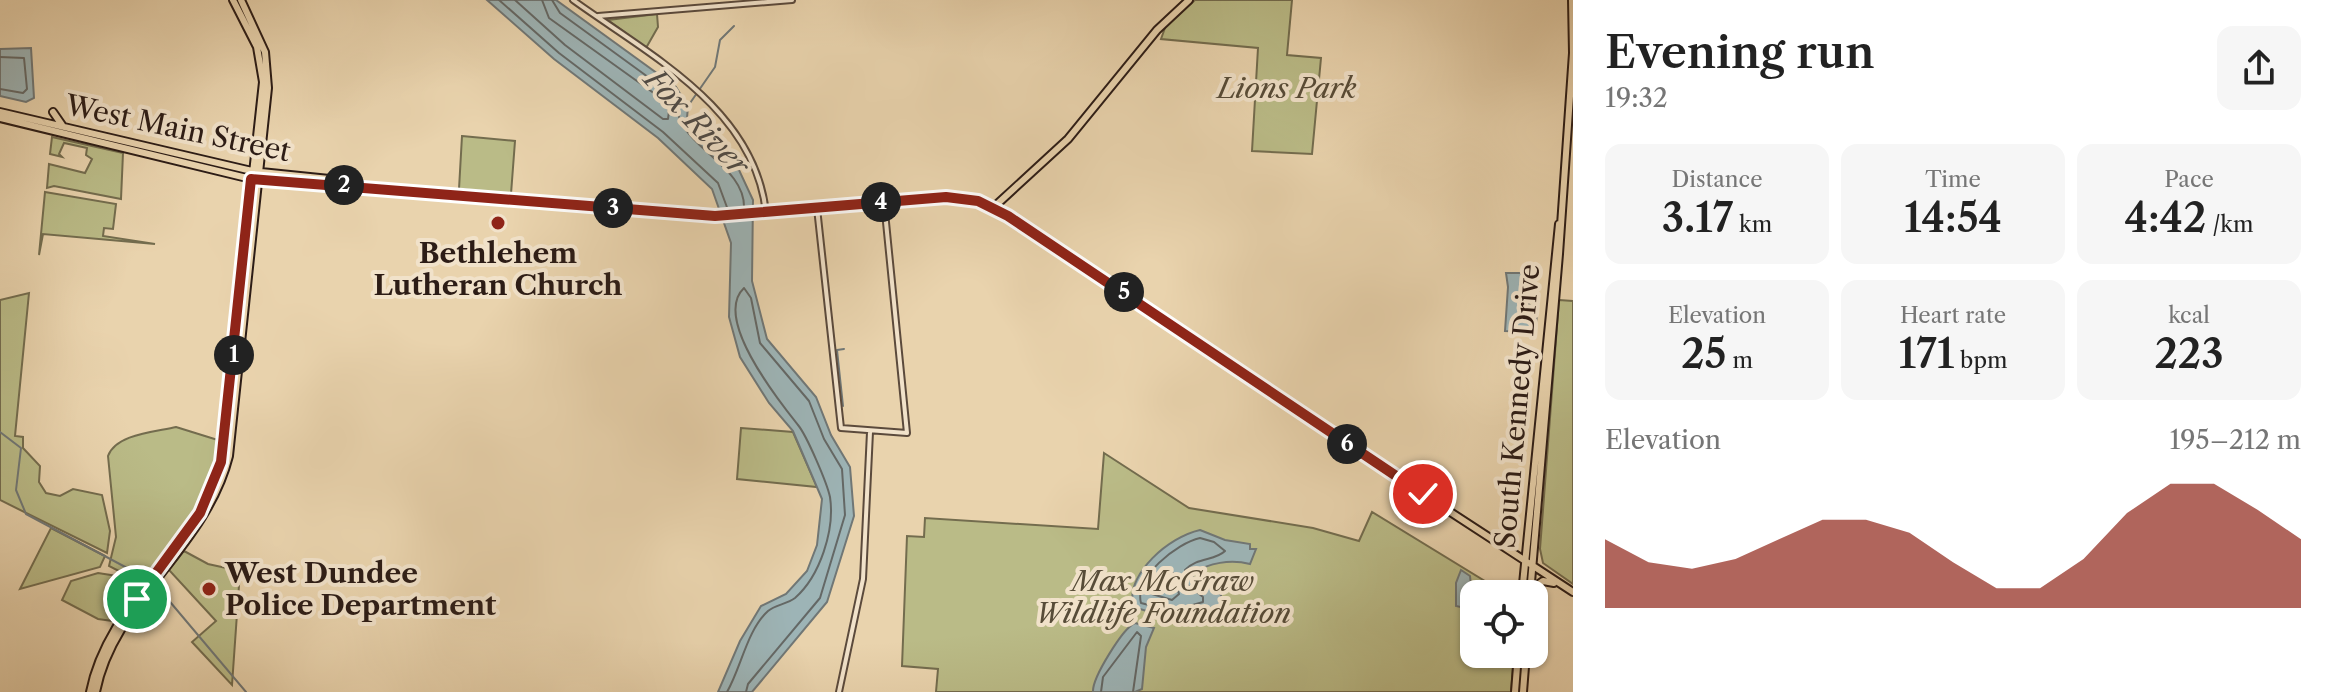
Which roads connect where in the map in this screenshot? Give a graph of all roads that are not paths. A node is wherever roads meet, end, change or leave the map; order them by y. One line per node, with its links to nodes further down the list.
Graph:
1 (233, 0): 13 (main road)
2 (241, 0): 13 (main road)
3 (573, 0): 7 (street)
4 (792, 0): 7 (street)
5 (1189, 0): 15 (main road)
6 (1572, 0): 8 (main road, South Kennedy Drive)
7 (596, 16): 17 (street)
8 (1573, 53): 18 (main road, South Kennedy Drive)
9 (0, 112): 11 (main road, West Main Street)
10 (0, 118): 13 (main road, West Main Street)
11 (36, 120): 12 (main road, West Main Street); 12 (main road)
12 (65, 127): 13 (main road, West Main Street)
13 (256, 175): 17 (main road, West Main Street); 29 (main road); 30 (main road)
14 (884, 202): 15 (main road, West Main Street); 16 (main road, West Main Street); 19 (street)
15 (994, 207): 20 (main road)
16 (817, 208): 17 (main road, West Main Street); 19 (street)
17 (762, 213)
18 (1559, 224): 20 (main road, South Kennedy Drive); 21 (main road, South Kennedy Drive)
19 (870, 432): 31 (street)
20 (1525, 563): 21 (main road); 22 (main road, South Kennedy Drive)
21 (1533, 568): 23 (main road, South Kennedy Drive); 25 (main road)
22 (1526, 580)
23 (1530, 580)
24 (1548, 582): 25 (main road)
25 (1565, 586): 26 (main road)
26 (1573, 592)
27 (1517, 668): 32 (main road)
28 (1525, 668): 33 (main road)
29 (90, 692)
30 (96, 692)
31 (839, 692)
32 (1515, 692)
33 (1523, 692)

